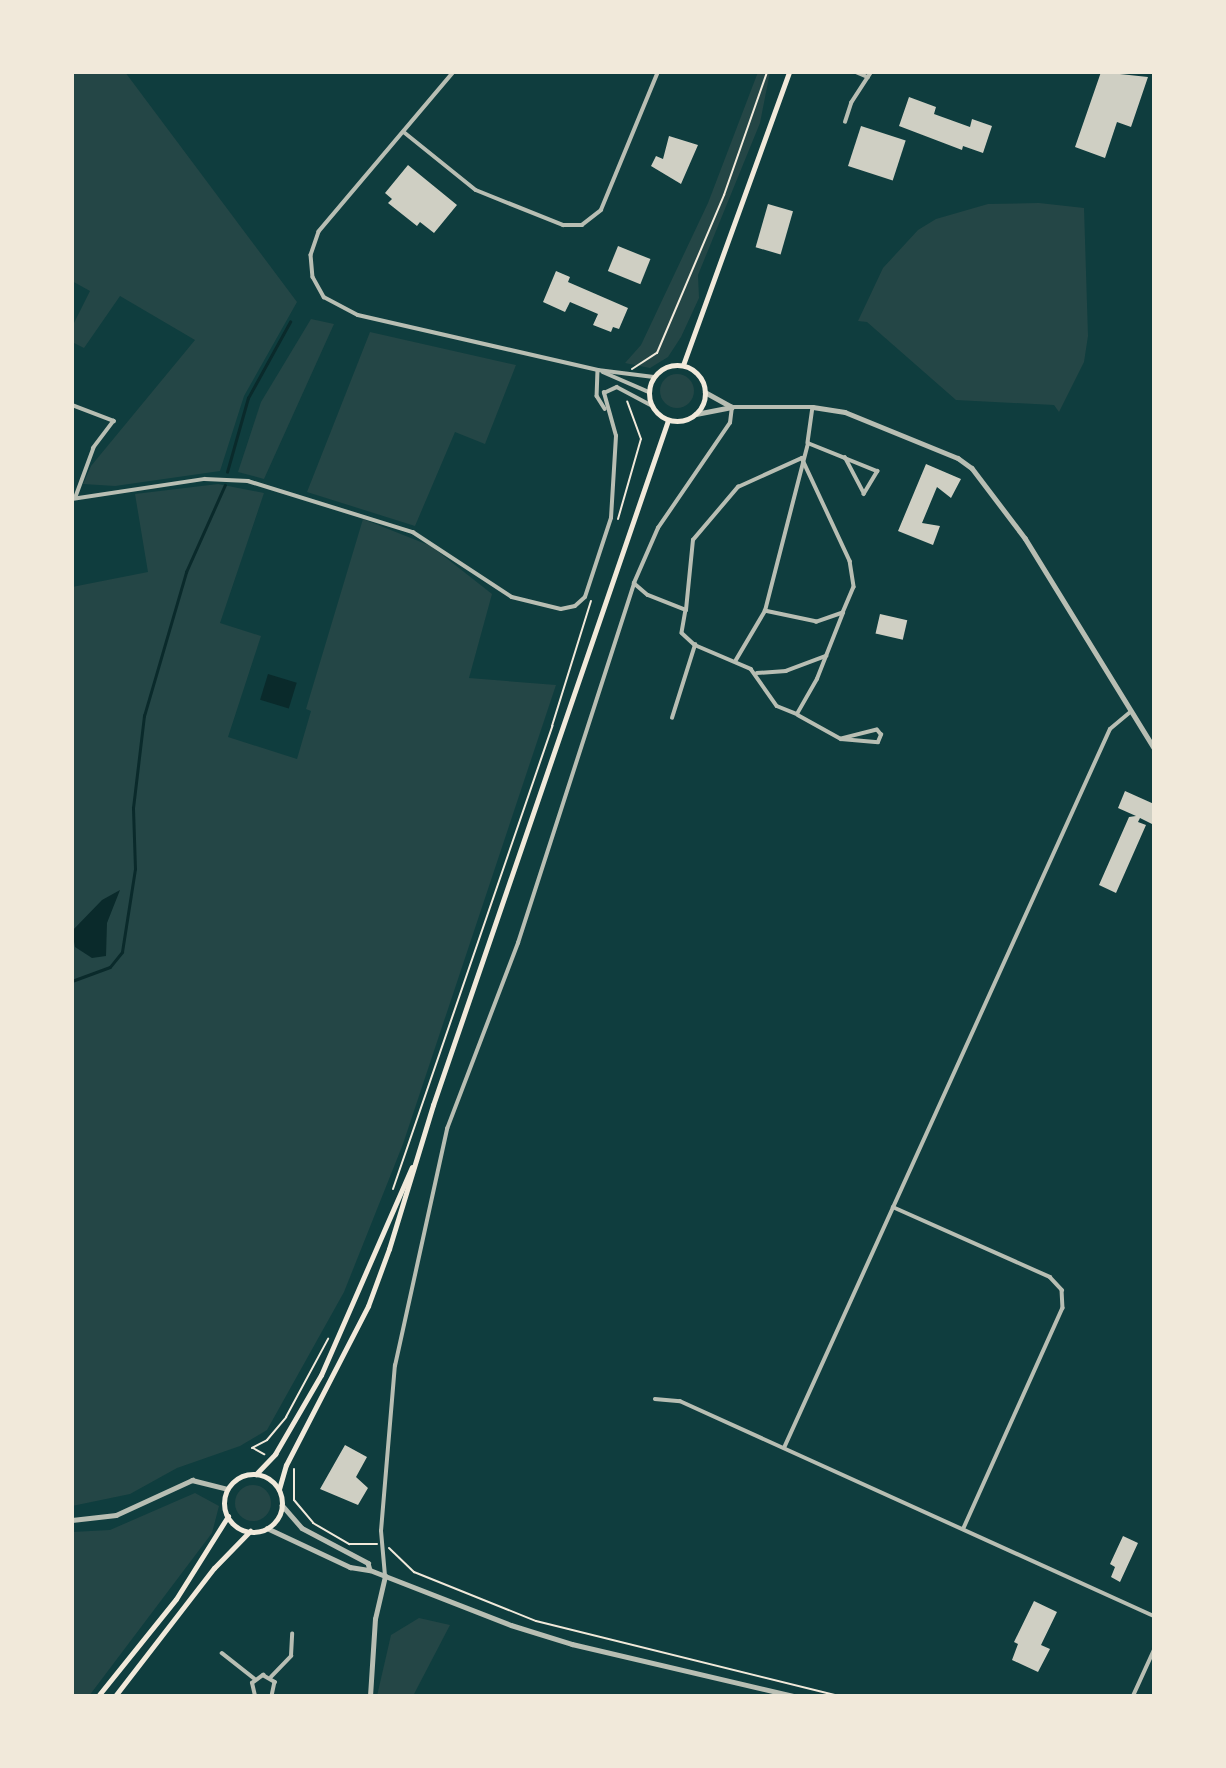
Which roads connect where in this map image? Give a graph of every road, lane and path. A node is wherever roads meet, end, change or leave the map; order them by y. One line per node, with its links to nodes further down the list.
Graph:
1 (454, 72): 9 (street)
2 (658, 72): 9 (street)
3 (767, 72): 12 (path)
4 (789, 72): 10 (main road)
5 (856, 72): 7 (street)
6 (871, 72): 7 (street)
7 (868, 77): 8 (street)
8 (845, 121)
9 (404, 132): 11 (street)
10 (683, 365): 13 (main road); 16 (main road)
11 (598, 370): 12 (street); 15 (street); 21 (street)
12 (630, 376): 13 (street)
13 (654, 377): 15 (main road)
14 (627, 391): 18 (street); 21 (street); 28 (path)
15 (649, 392): 18 (main road)
16 (705, 392): 19 (street); 22 (main road)
17 (72, 405): 27 (street)
18 (652, 406): 23 (main road)
19 (732, 407): 20 (street); 22 (street); 29 (street)
20 (813, 407): 24 (street); 38 (street)
21 (608, 414): 27 (street)
22 (696, 414): 23 (main road)
23 (668, 420): 43 (main road)
24 (808, 443): 25 (street); 26 (street)
25 (802, 458): 31 (street); 32 (street); 33 (street)
26 (845, 458): 26 (street)
27 (74, 498)
28 (615, 526)
29 (634, 583): 31 (street); 60 (street)
30 (592, 595): 44 (path)
31 (686, 610): 34 (street)
32 (765, 611): 33 (street); 36 (street)
33 (843, 613): 35 (street)
34 (695, 645): 36 (street); 40 (street)
35 (827, 656): 37 (street); 39 (street)
36 (736, 660): 37 (street)
37 (755, 673): 39 (street)
38 (1130, 712): 42 (street); 45 (street)
39 (797, 714): 41 (street)
40 (672, 718)
41 (841, 739): 41 (street)
42 (1154, 748)
43 (420, 1148): 49 (main road); 50 (main road)
44 (390, 1197)
45 (893, 1207): 48 (street); 58 (street)
46 (332, 1329): 49 (path)
47 (655, 1399): 48 (street)
48 (784, 1448): 58 (street)
49 (272, 1458): 51 (main road)
50 (286, 1465): 53 (main road); 60 (path)
51 (256, 1474): 52 (main road); 53 (main road)
52 (227, 1489): 55 (main road); 56 (street)
53 (279, 1489): 54 (main road)
54 (282, 1505): 57 (main road); 61 (street)
55 (228, 1516): 59 (main road); 69 (main road)
56 (72, 1520)
57 (267, 1528): 59 (main road); 61 (street)
58 (963, 1529): 63 (street)
59 (250, 1531): 70 (main road)
60 (382, 1545): 62 (street); 75 (path)
61 (370, 1570): 62 (street)
62 (385, 1576): 73 (street); 74 (street)
63 (1154, 1616)
64 (292, 1634): 67 (street)
65 (1154, 1650): 76 (street)
66 (222, 1653): 68 (street)
67 (271, 1677): 68 (street); 72 (street)
68 (255, 1679): 71 (street)
69 (98, 1696)
70 (115, 1696)
71 (255, 1696)
72 (273, 1696)
73 (370, 1696)
74 (794, 1696)
75 (839, 1696)
76 (1133, 1696)

